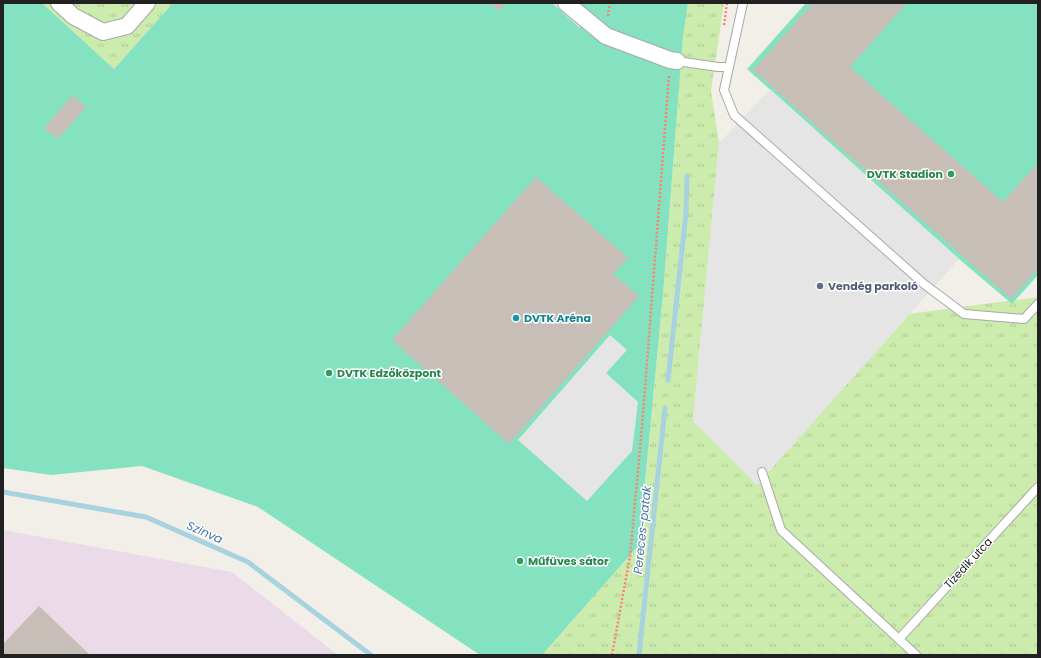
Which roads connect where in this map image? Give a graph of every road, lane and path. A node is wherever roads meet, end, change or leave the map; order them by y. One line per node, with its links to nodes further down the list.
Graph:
1 (58, 3): 2 (street)
2 (148, 3)
3 (566, 3): 5 (street)
4 (743, 3): 6 (lane)
5 (674, 60): 6 (lane); 11 (path)
6 (729, 67): 7 (lane)
7 (1038, 304)
8 (762, 472): 10 (lane)
9 (1038, 487): 10 (lane, Tizedik utca)
10 (899, 639): 12 (lane)
11 (612, 655)
12 (916, 655)

